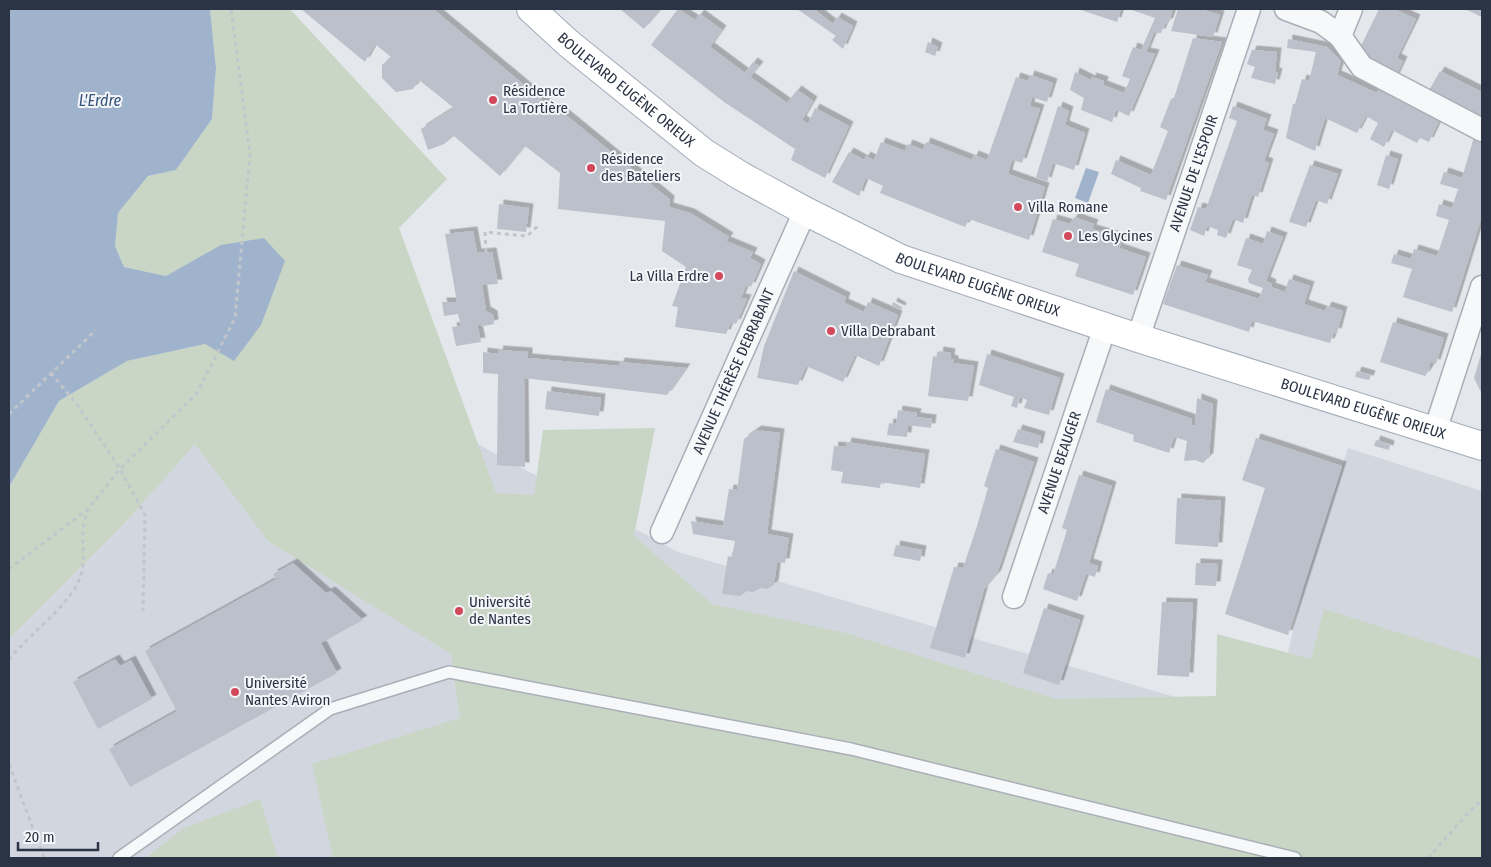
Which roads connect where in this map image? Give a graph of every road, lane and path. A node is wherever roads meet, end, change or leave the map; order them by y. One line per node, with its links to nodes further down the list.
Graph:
1 (231, 9): 19 (path)
2 (531, 9): 8 (main road, BOULEVARD EUGÈNE ORIEUX)
3 (1249, 9): 14 (street, AVENUE DE L'ESPOIR)
4 (1286, 9): 6 (street)
5 (1351, 9): 6 (street)
6 (1340, 36): 7 (street)
7 (1482, 130)
8 (805, 211): 12 (main road, BOULEVARD EUGÈNE ORIEUX); 21 (street, AVENUE THÉRÈSE DEBRABANT)
9 (539, 225): 10 (path)
10 (486, 252)
11 (1482, 287): 17 (street)
12 (1105, 327): 14 (main road, BOULEVARD EUGÈNE ORIEUX); 23 (street, AVENUE BEAUGER)
13 (96, 330): 15 (path)
14 (1138, 338): 17 (main road, BOULEVARD EUGÈNE ORIEUX)
15 (51, 373): 16 (path); 19 (path)
16 (9, 414)
17 (1435, 431): 18 (main road, BOULEVARD EUGÈNE ORIEUX)
18 (1482, 446)
19 (120, 470): 20 (path); 24 (path)
20 (88, 509): 22 (path); 25 (path)
21 (662, 532)
22 (9, 569)
23 (1014, 597)
24 (144, 611)
25 (9, 660)
26 (9, 764): 28 (path)
27 (1482, 800): 31 (path)
28 (44, 858)
29 (119, 858): 30 (lane)
30 (1295, 858)
31 (1428, 858)

